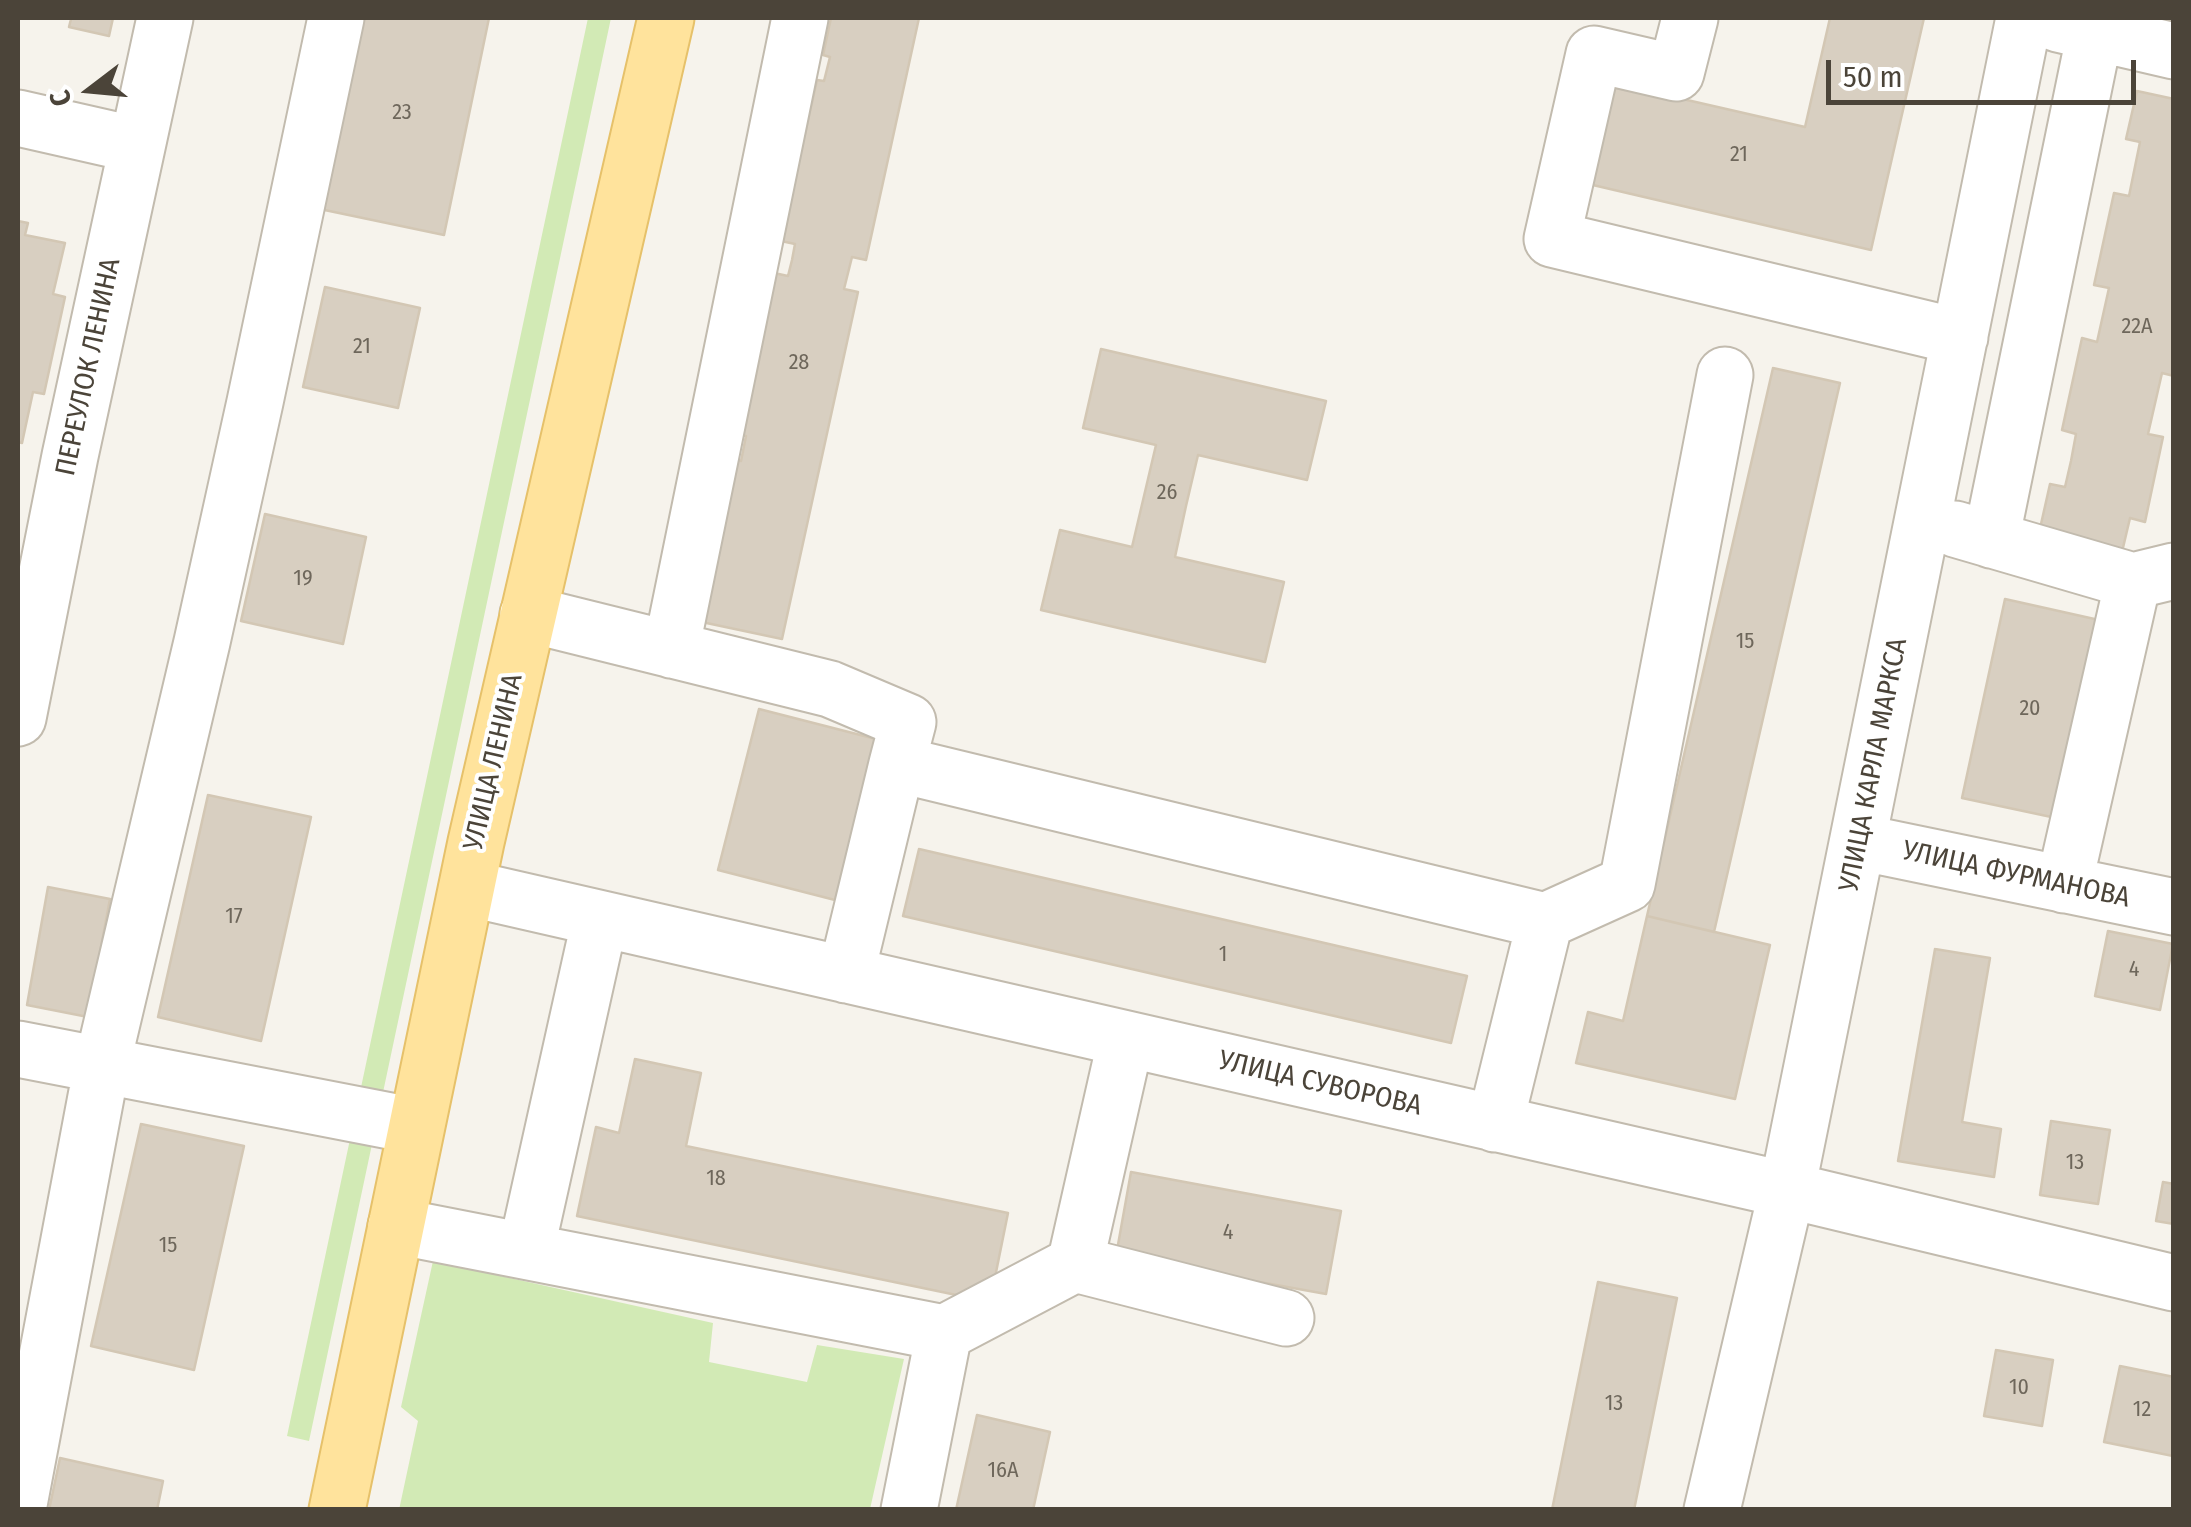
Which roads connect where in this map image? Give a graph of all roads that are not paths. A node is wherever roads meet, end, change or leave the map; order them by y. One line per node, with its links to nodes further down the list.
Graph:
1 (165, 18): 10 (street, ПЕРЕУЛОК ЛЕНИНА)
2 (336, 18): 30 (street)
3 (666, 18): 17 (main road, УЛИЦА ЛЕНИНА)
4 (800, 18): 18 (street)
5 (1690, 18): 11 (street)
6 (2027, 18): 7 (street); 11 (street, УЛИЦА КАРЛА МАРКСА)
7 (2096, 25): 8 (street); 15 (street)
8 (2174, 50)
9 (18, 118): 10 (street)
10 (137, 145): 14 (street, ПЕРЕУЛОК ЛЕНИНА)
11 (1960, 338): 13 (street, УЛИЦА КАРЛА МАРКСА)
12 (1725, 374): 26 (street)
13 (1923, 520): 15 (street); 21 (street, УЛИЦА КАРЛА МАРКСА)
14 (36, 522): 19 (street, ПЕРЕУЛОК ЛЕНИНА)
15 (1991, 540): 16 (street)
16 (2153, 576): 22 (street)
17 (528, 614): 18 (street); 23 (main road, УЛИЦА ЛЕНИНА)
18 (670, 650): 20 (street)
19 (18, 718)
20 (897, 764): 26 (street); 27 (street)
21 (1859, 842): 22 (street, УЛИЦА ФУРМАНОВА); 33 (street, УЛИЦА КАРЛА МАРКСА)
22 (2064, 884): 24 (street, УЛИЦА ФУРМАНОВА)
23 (466, 888): 25 (street, УЛИЦА СУВОРОВА); 32 (main road, УЛИЦА ЛЕНИНА)
24 (2174, 908)
25 (600, 918): 27 (street, УЛИЦА СУВОРОВА); 35 (street)
26 (1544, 922): 31 (street)
27 (846, 975): 28 (street, УЛИЦА СУВОРОВА)
28 (1126, 1039): 31 (street, УЛИЦА СУВОРОВА); 36 (street)
29 (18, 1049): 30 (street)
30 (102, 1065): 32 (street); 40 (street)
31 (1496, 1124): 33 (street, УЛИЦА СУВОРОВА)
32 (416, 1126): 34 (main road, УЛИЦА ЛЕНИНА)
33 (1787, 1190): 37 (street, УЛИЦА СУВОРОВА); 44 (street, УЛИЦА КАРЛА МАРКСА)
34 (396, 1226): 35 (street); 42 (main road, УЛИЦА ЛЕНИНА)
35 (526, 1251): 39 (street)
36 (1075, 1264): 38 (street); 39 (street)
37 (2174, 1283)
38 (1286, 1318)
39 (944, 1333): 43 (street)
40 (25, 1438): 41 (street)
41 (18, 1510)
42 (337, 1510)
43 (910, 1510)
44 (1712, 1510)

